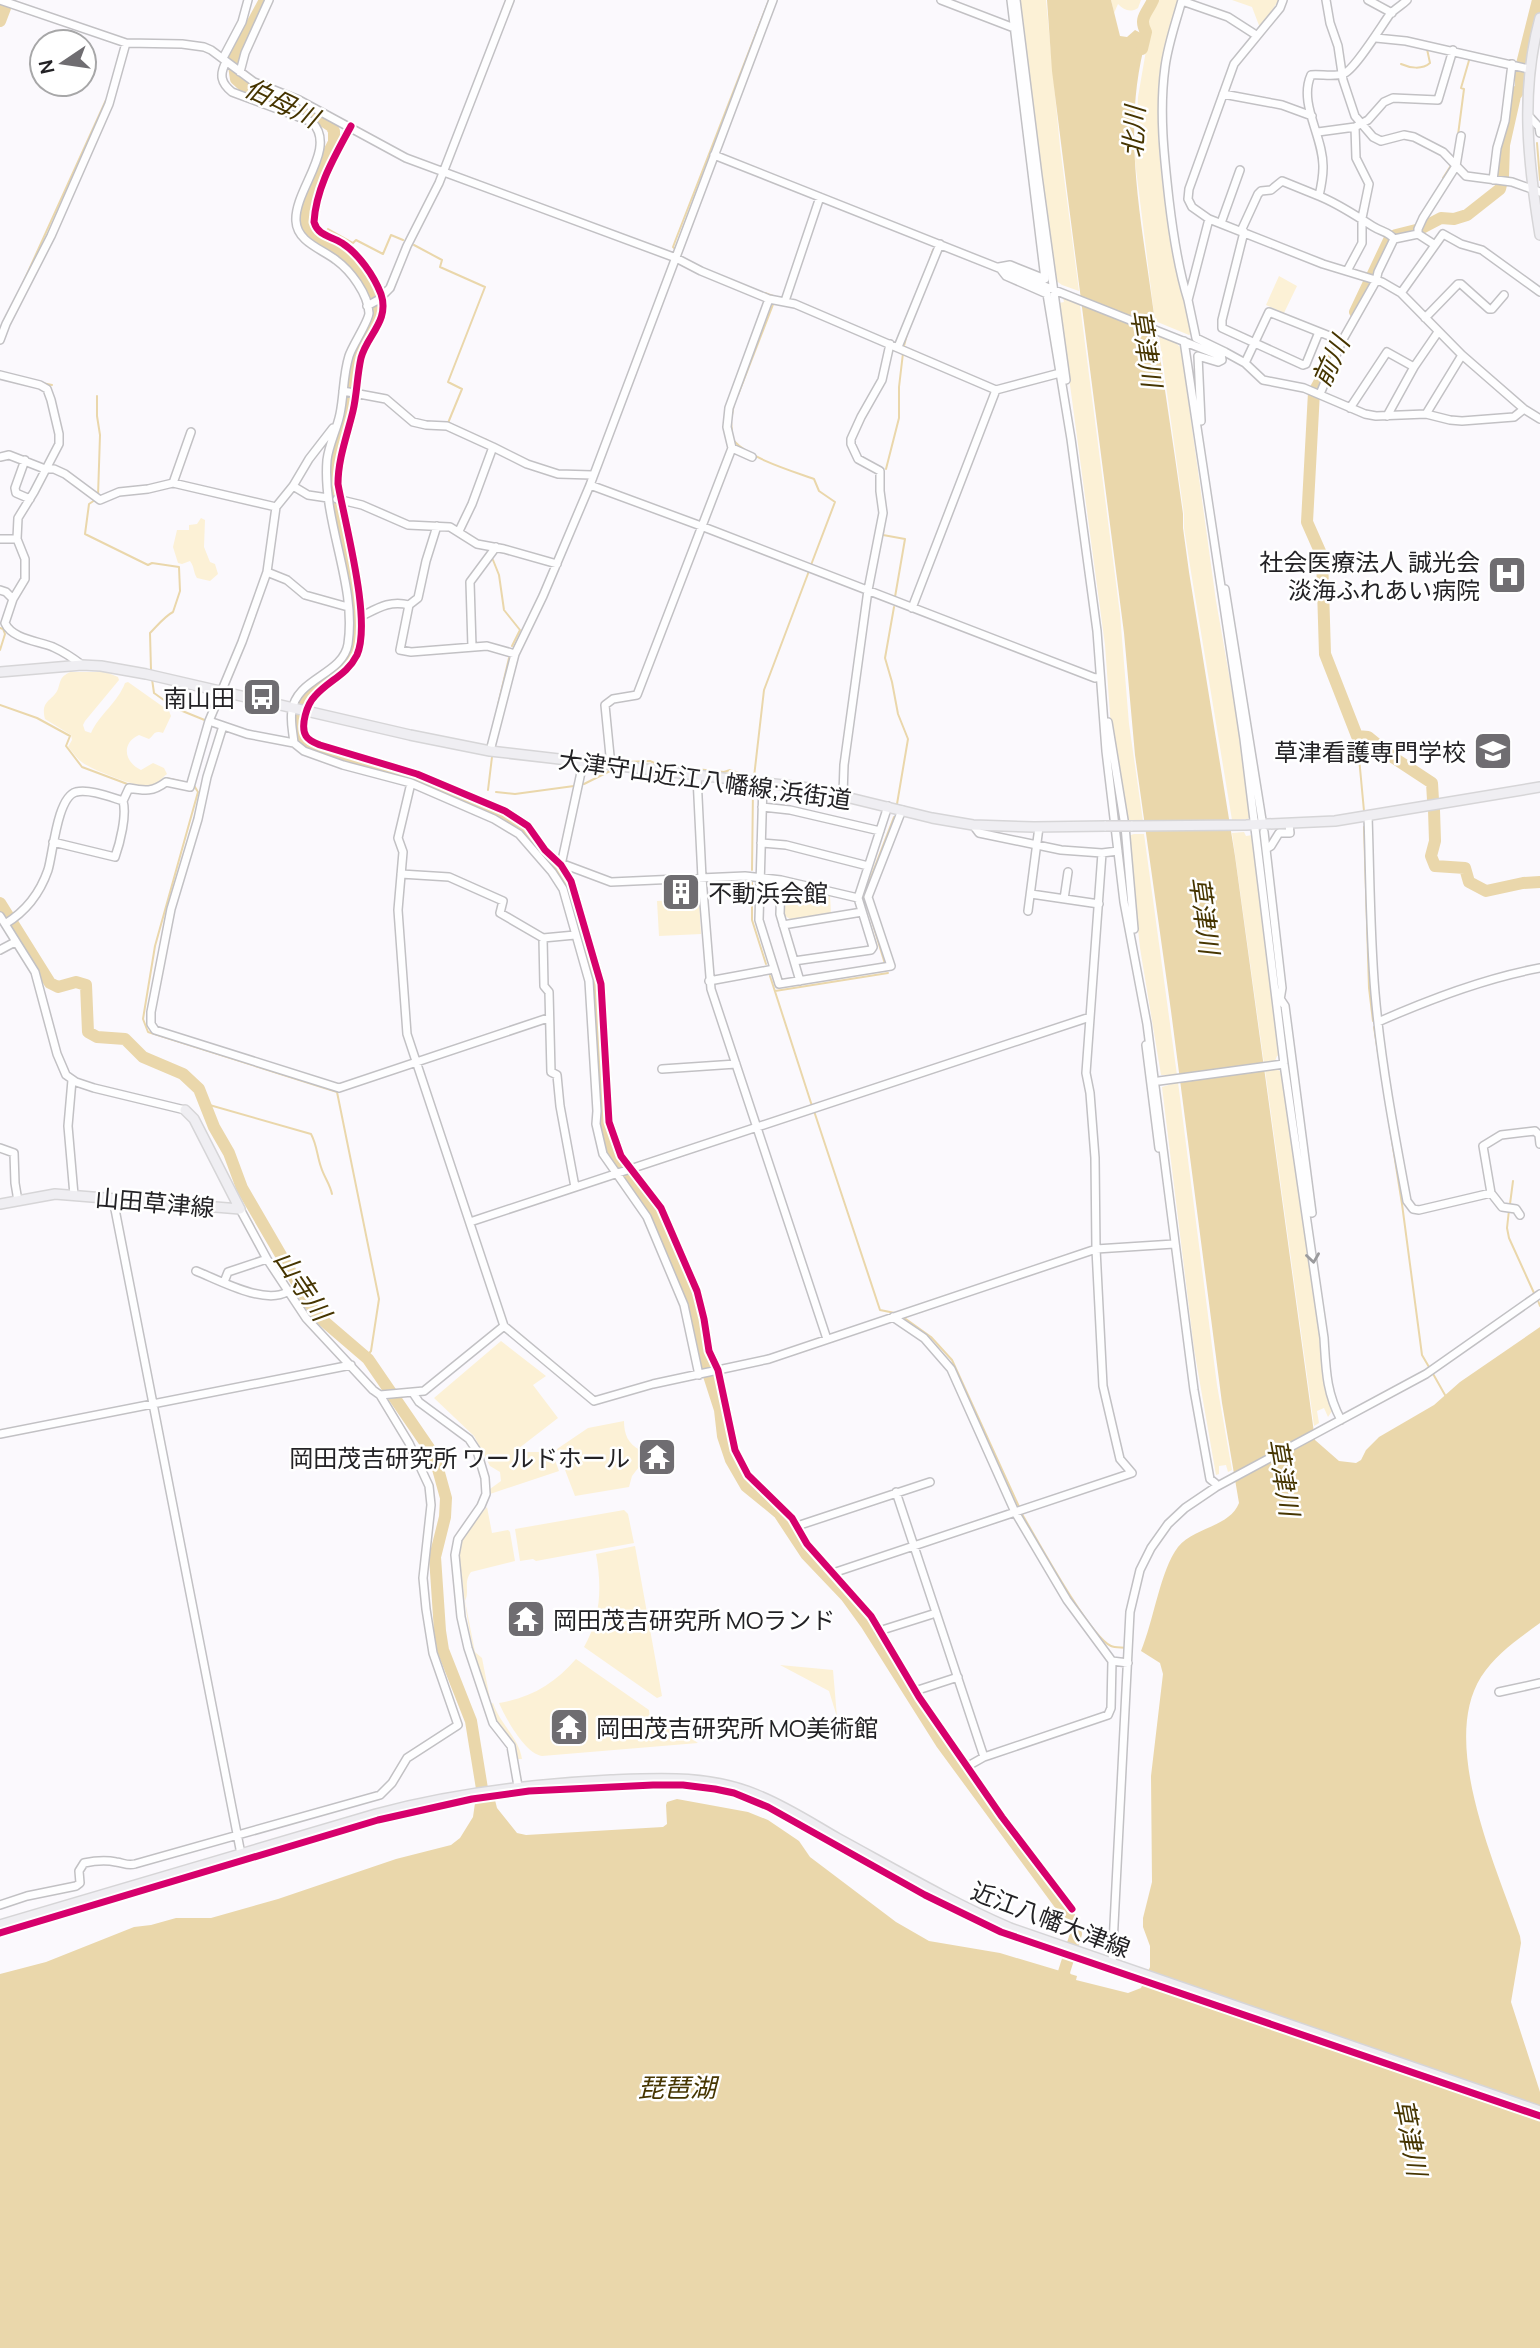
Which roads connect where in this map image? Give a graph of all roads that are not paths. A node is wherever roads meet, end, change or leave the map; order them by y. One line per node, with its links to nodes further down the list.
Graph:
1 (248, 0): 22 (street)
2 (269, 0): 25 (street)
3 (510, 0): 39 (street)
4 (773, 0): 36 (street)
5 (941, 0): 17 (street)
6 (1010, 0): 17 (street)
7 (1016, 0): 58 (street)
8 (1182, 0): 18 (street); 63 (street)
9 (1283, 0): 18 (street)
10 (1326, 0): 11 (street); 26 (street)
11 (1332, 0)
12 (1368, 0): 15 (street)
13 (1407, 0): 15 (street)
14 (1, 3): 20 (street)
15 (1392, 12): 19 (street)
16 (1540, 19): 24 (main road)
17 (1014, 28): 44 (street)
18 (1256, 35): 27 (street)
19 (1376, 38): 21 (street); 26 (street)
20 (126, 43): 22 (street); 69 (street)
21 (1452, 50): 23 (street); 30 (street)
22 (224, 60): 25 (street); 64 (street)
23 (1512, 64): 24 (street); 40 (street)
24 (1529, 69): 28 (main road)
25 (240, 72): 31 (street)
26 (1343, 75): 29 (street); 30 (street)
27 (1223, 94): 29 (street); 46 (street)
28 (1528, 115): 34 (street); 41 (main road)
29 (1312, 116): 33 (street)
30 (1363, 123): 32 (street); 37 (street)
31 (351, 127): 39 (street); 64 (street)
32 (1355, 127): 33 (street); 45 (street)
33 (1318, 132): 42 (street)
34 (1540, 133)
35 (1461, 135): 37 (street)
36 (714, 155): 43 (street); 54 (street)
37 (1456, 166): 40 (street); 49 (street)
38 (1240, 170): 47 (street)
39 (444, 171): 54 (street); 64 (street)
40 (1493, 180): 41 (street)
41 (1536, 191): 50 (main road)
42 (1319, 196): 45 (street); 48 (street)
43 (820, 197): 52 (street); 65 (street)
44 (1037, 211): 55 (street); 58 (street)
45 (1362, 218): 51 (street); 56 (street)
46 (1209, 219): 47 (street); 63 (street)
47 (1221, 223): 48 (street)
48 (1243, 232): 56 (street); 72 (street)
49 (1418, 234): 51 (street); 53 (street)
50 (1540, 235)
51 (1393, 238): 57 (street)
52 (940, 244): 55 (street); 73 (street)
53 (1435, 245): 59 (street); 60 (street)
54 (676, 258): 62 (street); 97 (street)
55 (999, 267): 58 (street); 78 (street)
56 (1347, 271): 57 (street)
57 (1373, 280): 60 (street); 71 (street)
58 (1052, 288): 70 (street); 78 (street); 148 (street)
59 (1540, 292)
60 (1401, 293): 66 (street)
61 (1504, 295): 66 (street)
62 (769, 299): 65 (street); 92 (street)
63 (1188, 300): 74 (street)
64 (374, 301): 81 (street); 82 (street)
65 (785, 301): 73 (street)
66 (1425, 318): 68 (street)
67 (1320, 332): 71 (street); 72 (street); 72 (street)
68 (1438, 332): 75 (street); 77 (street)
69 (0, 340)
70 (1184, 341): 74 (street); 123 (street)
71 (1342, 341): 83 (street)
72 (1255, 343): 76 (street)
73 (894, 345): 80 (street); 114 (street)
74 (1223, 353): 76 (street); 123 (street)
75 (1462, 355): 85 (street); 86 (street)
76 (1245, 363): 83 (street)
77 (1414, 367): 84 (street); 87 (street)
78 (1060, 373): 80 (street); 125 (street)
79 (0, 375): 96 (street)
80 (996, 390): 118 (street)
81 (343, 391): 82 (street); 89 (street)
82 (356, 392): 91 (street); 103 (street)
83 (1320, 394): 84 (street)
84 (1350, 408): 87 (street)
85 (1524, 408): 86 (street); 88 (street)
86 (1426, 414): 87 (street)
87 (1387, 416)
88 (1540, 419)
89 (336, 428): 100 (street); 102 (street)
90 (191, 432): 98 (street)
91 (493, 447): 97 (street); 107 (street)
92 (732, 448): 94 (street); 106 (street)
93 (0, 457): 95 (street)
94 (752, 457)
95 (25, 460): 96 (street); 101 (street)
96 (45, 469): 98 (street); 101 (street)
97 (592, 475): 99 (street)
98 (173, 483): 104 (street)
99 (590, 485): 106 (street); 111 (street)
100 (293, 486): 102 (street); 104 (street)
101 (30, 499): 109 (street)
102 (328, 499): 103 (street); 117 (street)
103 (341, 499): 105 (street); 119 (street)
104 (276, 507): 112 (street)
105 (437, 526): 107 (street); 116 (street)
106 (701, 526): 114 (street); 135 (street)
107 (459, 531): 110 (street)
108 (0, 539): 109 (street)
109 (17, 539): 115 (street)
110 (496, 547): 111 (street); 120 (street)
111 (558, 564): 121 (street)
112 (267, 572): 117 (street); 126 (street)
113 (0, 590): 115 (street)
114 (868, 590): 118 (street); 140 (street)
115 (13, 599): 122 (street)
116 (409, 605): 119 (street); 120 (street)
117 (348, 608): 119 (street); 127 (street)
118 (912, 608): 125 (street)
119 (361, 612): 128 (street)
120 (472, 647): 121 (street)
121 (515, 654): 133 (street)
122 (82, 665): 124 (main road, 大津守山近江八幡線;浜街道); 126 (main road, 大津守山近江八幡線;浜街道)
123 (1235, 668): 149 (street)
124 (0, 672)
125 (1100, 677): 131 (street)
126 (221, 692): 127 (main road, 大津守山近江八幡線;浜街道); 129 (street)
127 (292, 709): 128 (main road, 大津守山近江八幡線;浜街道); 132 (street)
128 (306, 712): 133 (main road, 大津守山近江八幡線;浜街道); 142 (street)
129 (209, 721): 130 (street); 141 (street)
130 (223, 726): 132 (street); 193 (street)
131 (1105, 736): 148 (street); 159 (street)
132 (294, 743): 137 (street)
133 (490, 751): 134 (main road, 大津守山近江八幡線;浜街道)
134 (583, 763): 135 (main road, 大津守山近江八幡線;浜街道); 161 (street)
135 (611, 766): 136 (main road, 大津守山近江八幡線;浜街道)
136 (697, 777): 138 (main road, 大津守山近江八幡線;浜街道); 167 (street)
137 (411, 783): 146 (street); 165 (street)
138 (763, 783): 140 (main road, 大津守山近江八幡線;浜街道); 143 (street)
139 (1540, 787): 147 (main road, 大津守山近江八幡線;浜街道)
140 (842, 795): 144 (main road, 大津守山近江八幡線;浜街道)
141 (123, 801): 155 (street); 155 (street)
142 (488, 803): 146 (street); 161 (street)
143 (762, 807): 153 (street); 156 (street)
144 (888, 807): 145 (main road, 大津守山近江八幡線;浜街道); 153 (street)
145 (902, 810): 151 (main road, 大津守山近江八幡線;浜街道); 188 (street)
146 (484, 814): 163 (street)
147 (1368, 816): 150 (main road, 大津守山近江八幡線;浜街道); 192 (street)
148 (1123, 823): 149 (main road, 大津守山近江八幡線;浜街道); 152 (main road, 大津守山近江八幡線;浜街道, bridge); 176 (street)
149 (1254, 823): 150 (main road, 大津守山近江八幡線;浜街道); 189 (street)
150 (1289, 824): 158 (street)
151 (973, 825): 152 (main road, 大津守山近江八幡線;浜街道); 157 (street)
152 (1039, 827): 157 (street)
153 (880, 831): 162 (street)
154 (1264, 832): 158 (street)
155 (53, 842): 177 (street)
156 (761, 843): 162 (street); 166 (street)
157 (1038, 845): 160 (street); 169 (street)
158 (1266, 849): 189 (street)
159 (1118, 851): 160 (street); 176 (street)
160 (1102, 853): 172 (street)
161 (562, 864): 163 (street); 167 (street); 197 (street)
162 (868, 866): 170 (street)
163 (552, 872): 179 (street)
164 (1068, 872): 171 (street)
165 (401, 874): 180 (street); 193 (street)
166 (760, 877): 167 (street); 168 (street); 186 (street)
167 (702, 878): 187 (street)
168 (781, 880): 170 (street); 178 (street)
169 (1031, 894): 171 (street); 173 (street)
170 (858, 898): 174 (street)
171 (1064, 899): 172 (street)
172 (1099, 904): 190 (street)
173 (1028, 911)
174 (862, 912): 178 (street); 183 (street)
175 (0, 916): 177 (street)
176 (1131, 923): 184 (street); 200 (street)
177 (5, 924): 181 (street)
178 (783, 925): 183 (street)
179 (575, 935): 180 (street); 198 (street)
180 (543, 938): 191 (street)
181 (15, 942): 182 (street); 199 (street)
182 (0, 950)
183 (794, 961): 188 (street)
184 (1135, 963): 212 (street); 217 (street)
185 (1540, 968): 192 (street)
186 (774, 969): 187 (street); 188 (street)
187 (709, 981): 195 (street)
188 (800, 981)
189 (1279, 1000): 194 (street); 216 (street)
190 (1090, 1017): 202 (street); 219 (street)
191 (548, 1018): 193 (street); 206 (street)
192 (1378, 1022): 207 (street)
193 (416, 1062): 215 (street)
194 (1284, 1063): 200 (street); 216 (street)
195 (737, 1064): 196 (street); 202 (street)
196 (662, 1069)
197 (605, 1070): 198 (street); 205 (street)
198 (594, 1071): 205 (street)
199 (72, 1080): 201 (street); 208 (street)
200 (1159, 1081): 212 (street)
201 (185, 1110): 213 (main road, 山田草津線)
202 (757, 1127): 205 (street); 227 (street)
203 (1540, 1144): 207 (street)
204 (0, 1148): 210 (street)
205 (625, 1171): 206 (street); 229 (street); 230 (street)
206 (575, 1187): 215 (street)
207 (1491, 1193): 214 (street)
208 (74, 1195): 209 (main road, 山田草津線); 210 (main road, 山田草津線)
209 (113, 1199): 213 (main road, 山田草津線); 233 (street)
210 (18, 1201): 211 (main road, 山田草津線)
211 (0, 1205)
212 (1172, 1207): 217 (street); 237 (street)
213 (240, 1209): 220 (street)
214 (1520, 1215)
215 (470, 1222): 226 (street)
216 (1309, 1222): 234 (street, one-way to 234)
217 (1173, 1231): 218 (street)
218 (1174, 1244): 219 (street); 237 (street)
219 (1096, 1249): 225 (street); 239 (street)
220 (267, 1259): 222 (street); 223 (street)
221 (197, 1270): 222 (street)
222 (224, 1282): 223 (street)
223 (288, 1292): 228 (street)
224 (1540, 1294): 234 (street)
225 (894, 1317): 227 (street); 239 (street)
226 (504, 1326): 230 (street); 231 (street)
227 (827, 1339): 229 (street)
228 (351, 1365): 232 (street); 233 (street)
229 (718, 1370): 230 (street); 240 (street)
230 (699, 1375)
231 (413, 1393): 232 (street); 253 (street)
232 (382, 1395): 254 (street)
233 (153, 1404): 235 (street); 254 (street)
234 (1341, 1420): 237 (street)
235 (0, 1434)
236 (930, 1482): 238 (street)
237 (1216, 1485): 246 (street)
238 (896, 1492): 240 (street); 241 (street)
239 (1019, 1511): 241 (street); 245 (street)
240 (797, 1526): 242 (street)
241 (914, 1546): 242 (street); 243 (street)
242 (833, 1573): 244 (street)
243 (936, 1613): 244 (street); 247 (street)
244 (879, 1631): 249 (street)
245 (1112, 1661): 246 (street); 251 (street)
246 (1128, 1663): 259 (street)
247 (958, 1677): 249 (street); 251 (street)
248 (1540, 1683): 250 (street)
249 (915, 1691): 252 (street)
250 (1499, 1692)
251 (984, 1757): 252 (street)
252 (968, 1766): 257 (street)
253 (518, 1786): 255 (main road, 近江八幡大津線); 259 (main road, 近江八幡大津線)
254 (237, 1835): 255 (street); 256 (street)
255 (241, 1854): 258 (main road, 近江八幡大津線)
256 (0, 1905)
257 (1072, 1909)
258 (0, 1925)
259 (1112, 1964): 260 (main road, 近江八幡大津線)
260 (1540, 2111)

